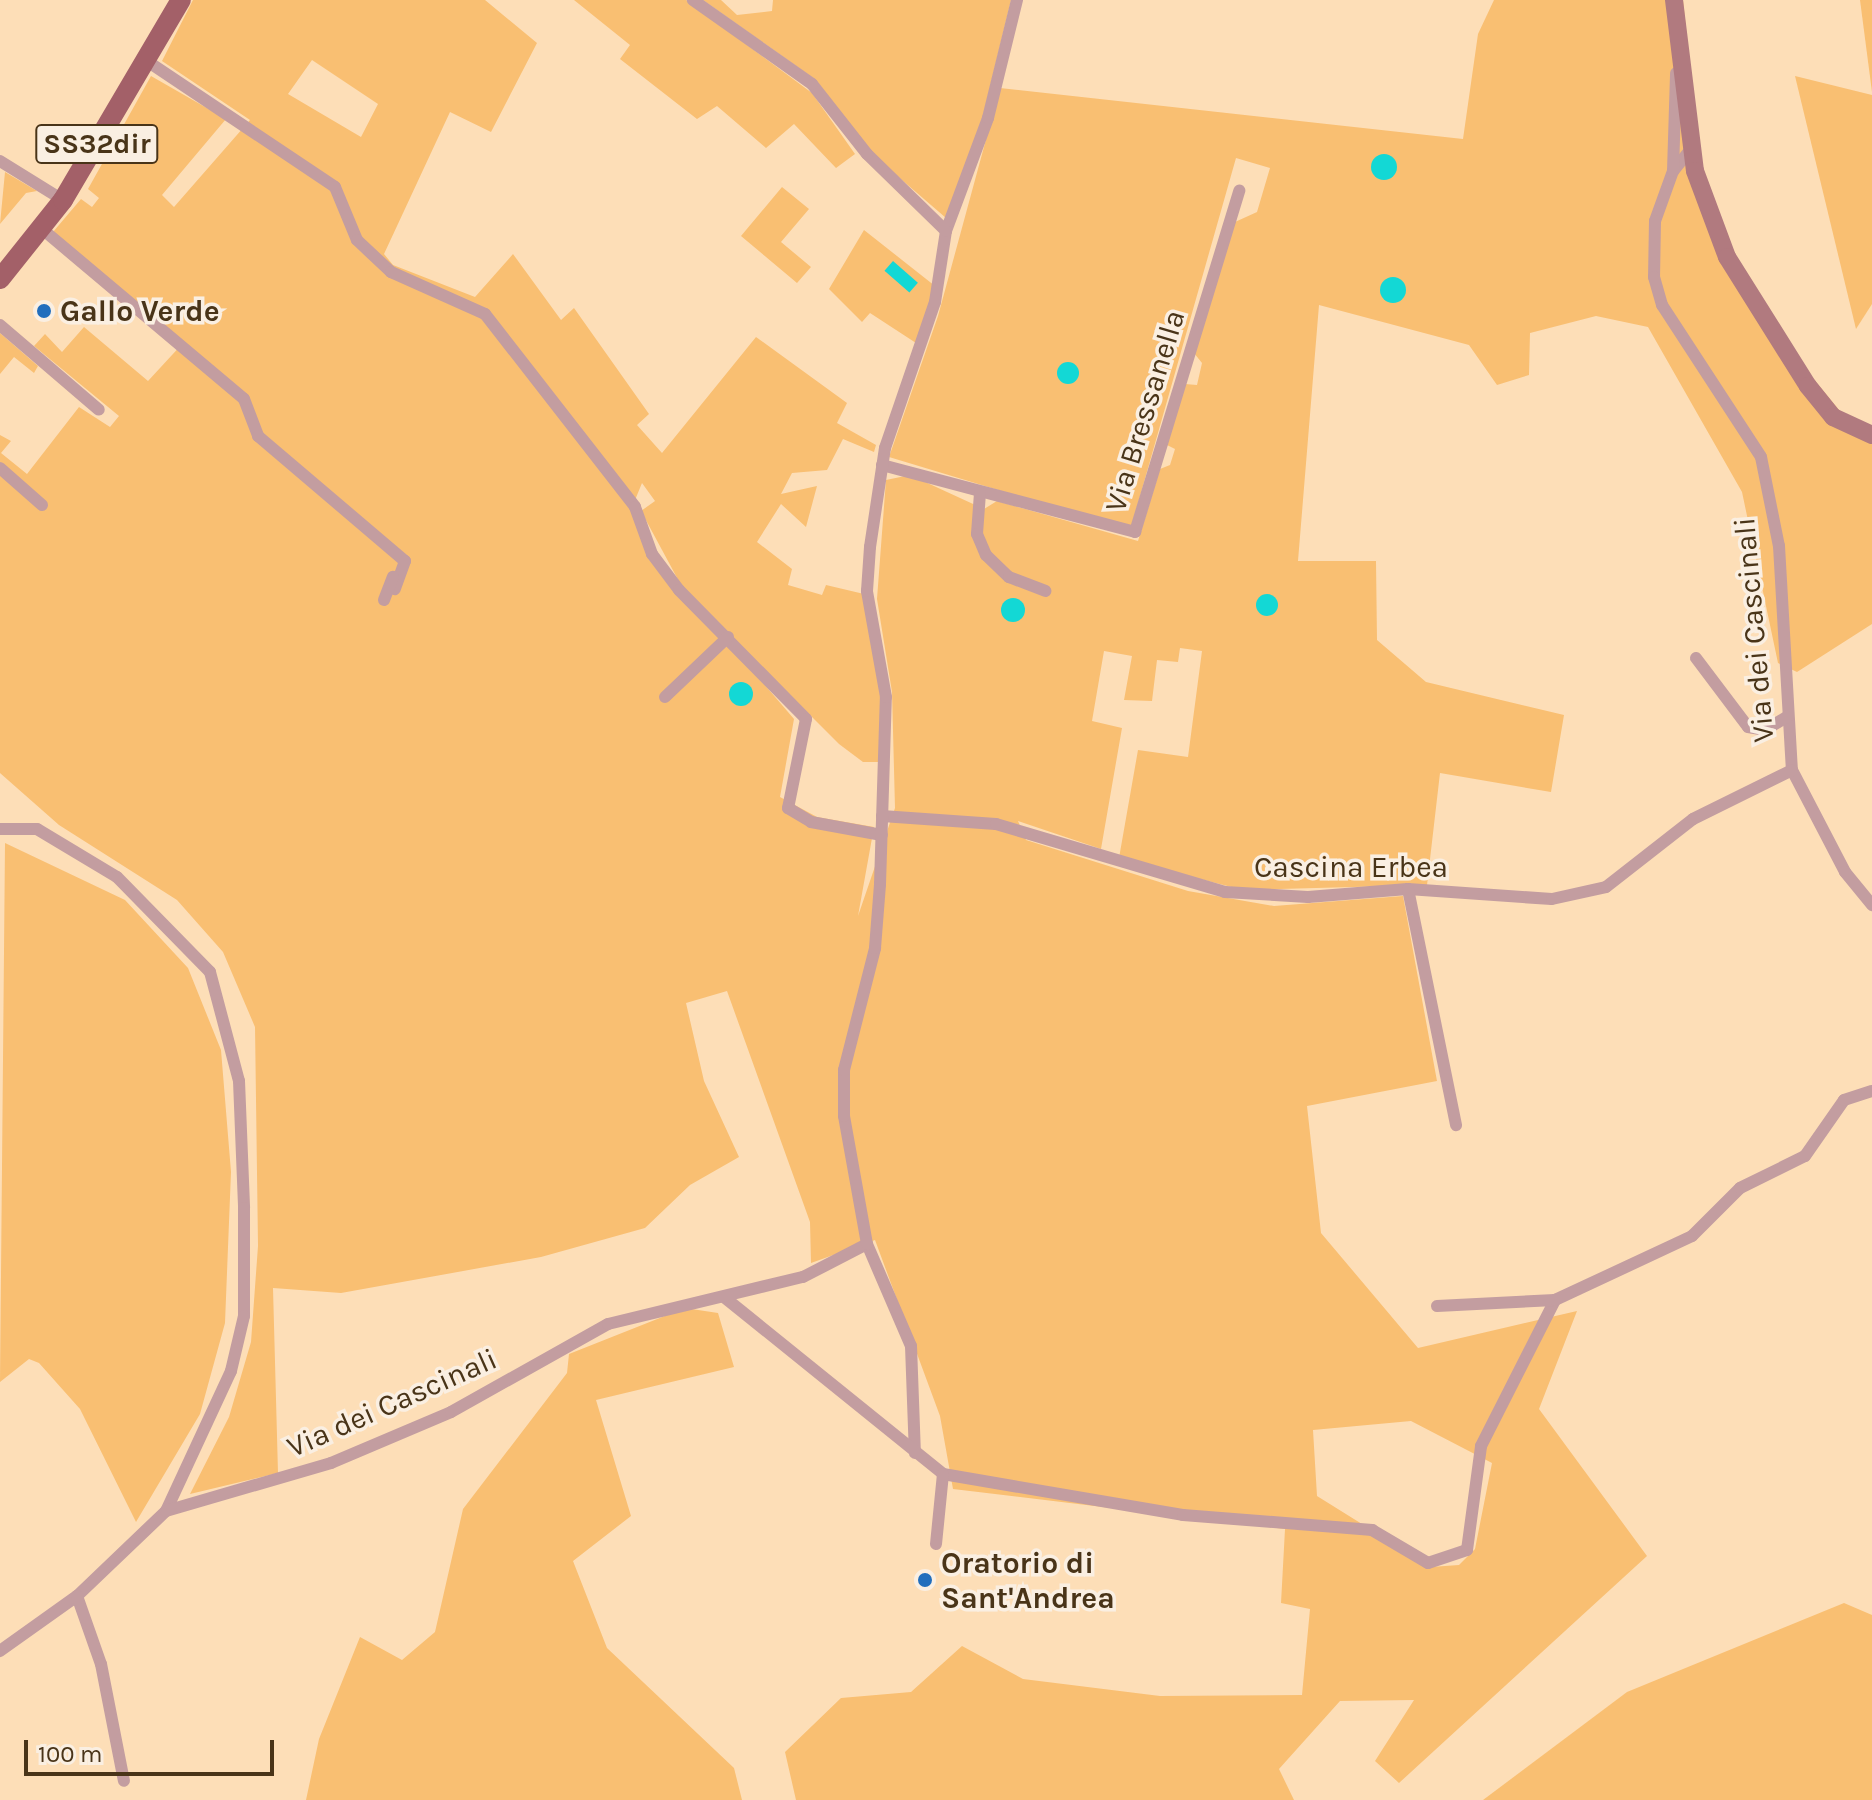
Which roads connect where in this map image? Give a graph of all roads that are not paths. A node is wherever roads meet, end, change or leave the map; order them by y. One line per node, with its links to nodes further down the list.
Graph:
1 (181, 0): 6 (main road, SS32dir)
2 (693, 0): 13 (street)
3 (1017, 0): 13 (street)
4 (1674, 0): 5 (street)
5 (1677, 42): 7 (street); 9 (street, Via dei Cascinali)
6 (147, 61): 11 (main road, SS32dir); 26 (street)
7 (1691, 149): 9 (street, Via dei Cascinali); 17 (street)
8 (0, 161): 11 (street)
9 (1673, 171): 29 (street, Via dei Cascinali)
10 (1239, 191): 20 (street, Via Bressanella)
11 (63, 200): 12 (main road, SS32dir)
12 (41, 228): 14 (main road, SS32dir); 22 (street)
13 (946, 231): 18 (street)
14 (0, 279)
15 (0, 325): 16 (street)
16 (99, 410)
17 (1872, 435)
18 (882, 465): 20 (street, Via Bressanella); 31 (street)
19 (0, 468): 21 (street)
20 (980, 493): 24 (street)
21 (42, 505)
22 (405, 561): 23 (street); 25 (street)
23 (395, 589)
24 (1045, 591)
25 (384, 600)
26 (728, 637): 28 (street); 33 (street)
27 (1696, 658): 29 (street)
28 (665, 697)
29 (1787, 717): 30 (street, Via dei Cascinali)
30 (1792, 770): 34 (street, Cascina Erbea); 35 (street, Via dei Cascinali)
31 (882, 816): 33 (street); 34 (street, Cascina Erbea)
32 (0, 829): 44 (street)
33 (882, 835): 38 (street)
34 (1408, 889): 37 (street)
35 (1872, 905)
36 (1872, 1091): 40 (street)
37 (1456, 1125)
38 (867, 1244): 39 (street, Via dei Cascinali); 42 (street)
39 (724, 1297): 42 (street); 44 (street, Via dei Cascinali)
40 (1555, 1300): 41 (street); 43 (street)
41 (1437, 1306)
42 (915, 1453): 43 (street)
43 (943, 1474): 45 (street)
44 (166, 1511): 46 (street)
45 (936, 1544)
46 (77, 1596): 47 (street); 48 (street)
47 (0, 1651)
48 (124, 1781)

